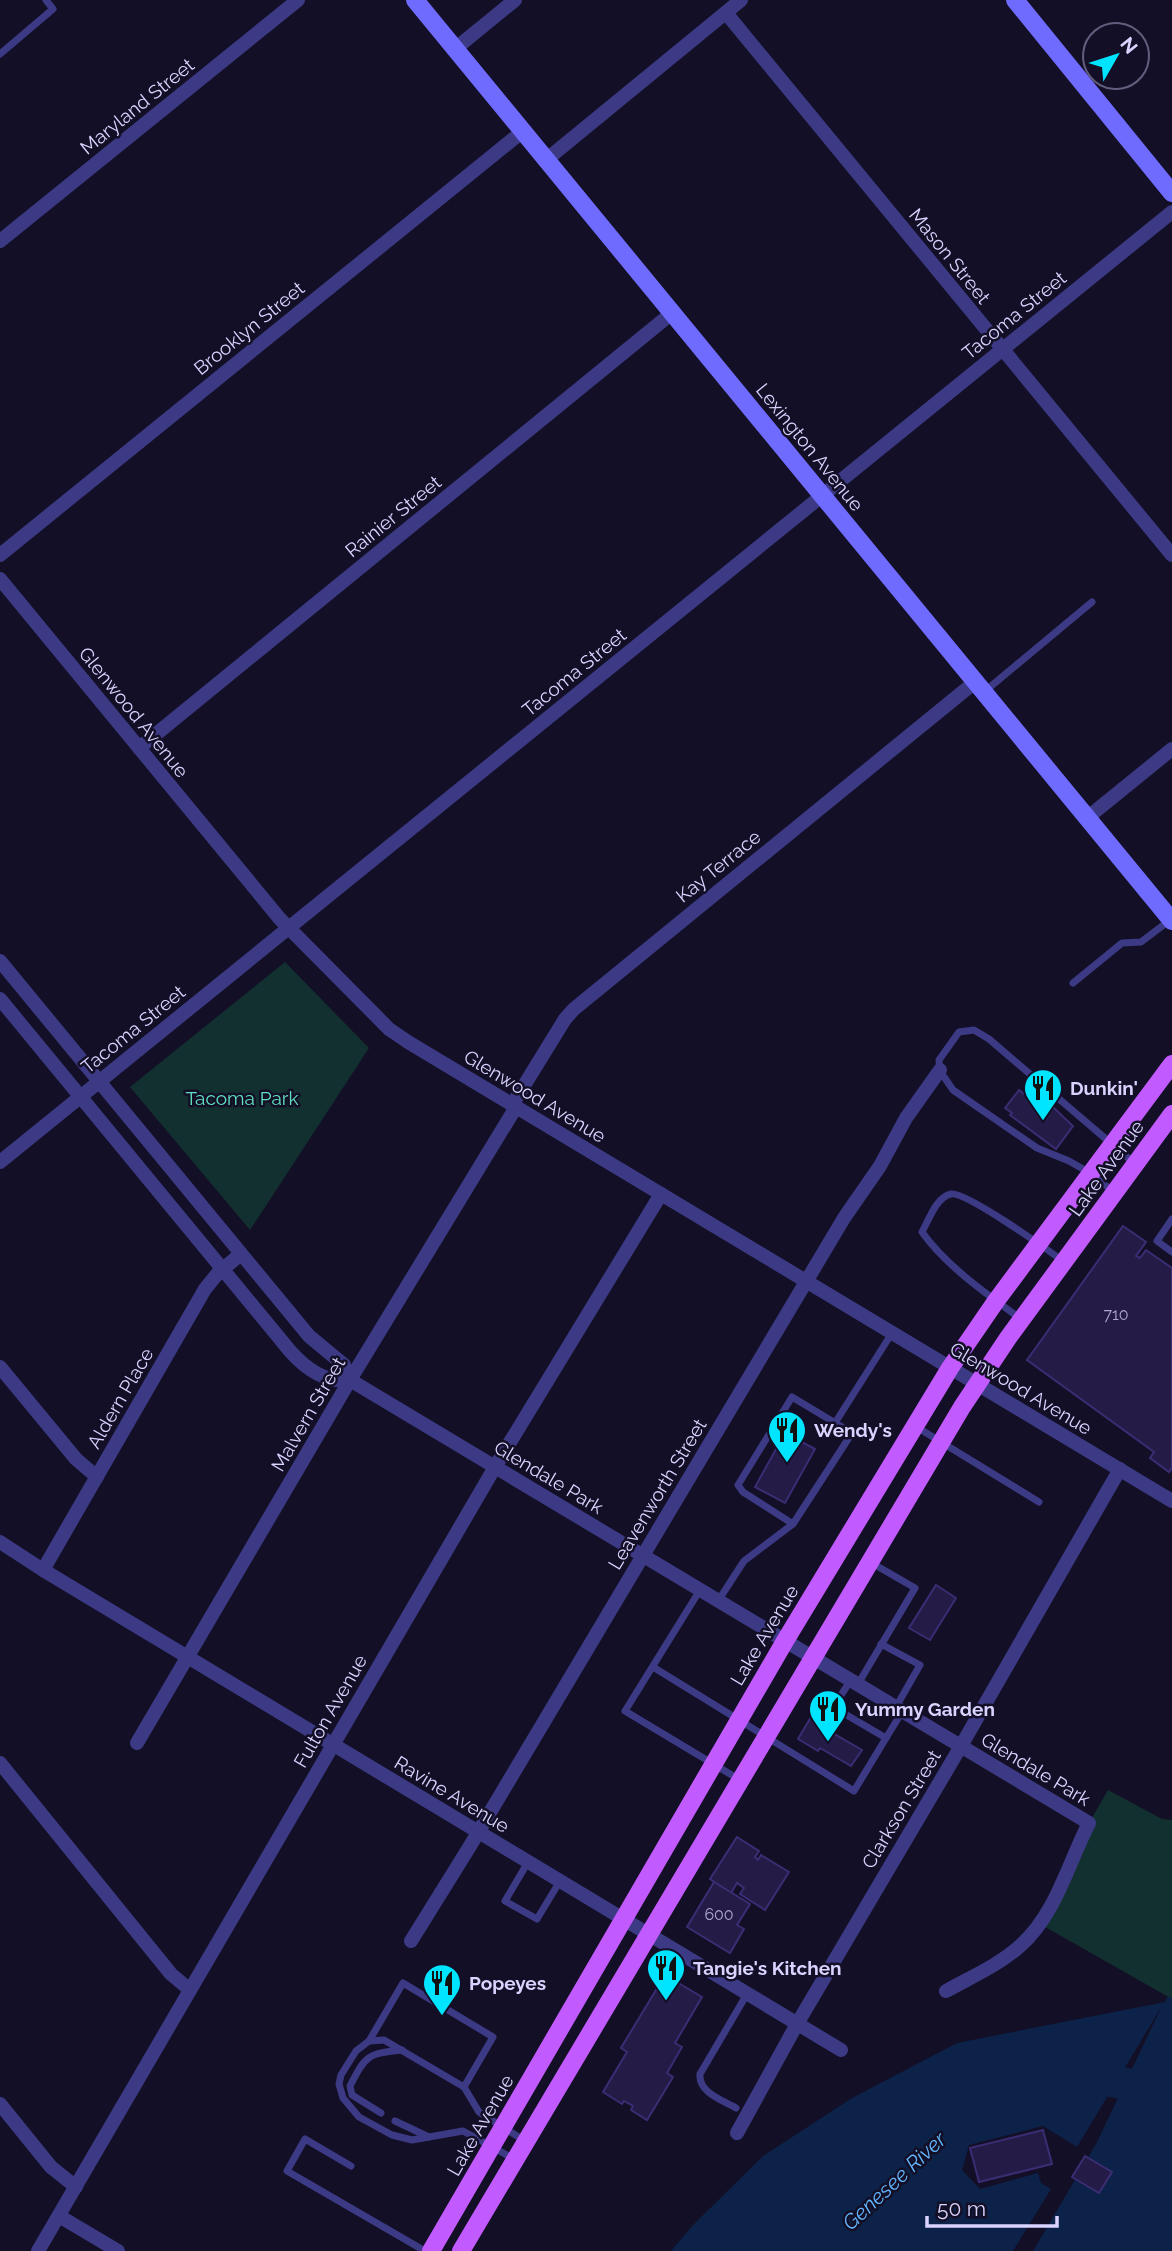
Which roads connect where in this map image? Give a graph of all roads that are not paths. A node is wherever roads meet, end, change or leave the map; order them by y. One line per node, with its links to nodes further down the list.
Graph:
1 (46, 0): 9 (lane)
2 (298, 0): 14 (street, Maryland Street)
3 (415, 0): 8 (main road, Lexington Avenue)
4 (514, 0): 8 (street)
5 (741, 0): 7 (street)
6 (1015, 0): 12 (main road)
7 (726, 13): 11 (street); 16 (street, Mason Street)
8 (455, 49): 10 (main road, Lexington Avenue)
9 (0, 54)
10 (523, 131): 11 (main road, Lexington Avenue); 18 (street, Brooklyn Street)
11 (546, 160): 15 (main road, Lexington Avenue)
12 (1172, 193)
13 (1172, 212): 16 (street, Tacoma Street)
14 (0, 241)
15 (672, 313): 17 (main road, Lexington Avenue); 23 (street, Rainier Street)
16 (1002, 350): 17 (street, Tacoma Street); 19 (street, Mason Street)
17 (822, 496): 22 (main road, Lexington Avenue); 27 (street, Tacoma Street)
18 (0, 555)
19 (1172, 555)
20 (0, 579): 23 (street, Glenwood Avenue)
21 (1092, 602): 22 (lane)
22 (979, 687): 25 (main road, Lexington Avenue); 35 (street, Kay Terrace)
23 (139, 748): 27 (street, Glenwood Avenue)
24 (1172, 749): 25 (street)
25 (1087, 818): 26 (main road, Lexington Avenue)
26 (1167, 913): 29 (lane)
27 (289, 928): 33 (street, Tacoma Street); 35 (street, Glenwood Avenue)
28 (0, 961): 33 (street, Glendale Park)
29 (1073, 983)
30 (0, 999): 34 (street, Glendale Park)
31 (1172, 1064): 37 (main road, Lake Avenue)
32 (940, 1070): 37 (lane); 40 (lane); 49 (street, Leavenworth Street)
33 (99, 1082): 34 (street, Tacoma Street); 46 (street, Glendale Park)
34 (81, 1097): 38 (street, Tacoma Street); 48 (street, Glendale Park)
35 (514, 1106): 42 (street, Glenwood Avenue); 55 (street, Malvern Street)
36 (1172, 1114): 39 (main road, Lake Avenue)
37 (1112, 1143): 39 (lane); 40 (main road, Lake Avenue)
38 (0, 1162)
39 (1135, 1164): 41 (main road, Lake Avenue)
40 (1090, 1173): 41 (lane); 44 (main road, Lake Avenue)
41 (1114, 1192): 47 (main road, Lake Avenue)
42 (661, 1194): 49 (street, Glenwood Avenue); 60 (street, Fulton Avenue)
43 (1172, 1219): 45 (lane)
44 (1038, 1244): 47 (lane); 50 (main road, Lake Avenue); 50 (lane)
45 (1172, 1252)
46 (241, 1254): 48 (street, Aldern Place); 55 (street, Glendale Park)
47 (1064, 1261): 51 (main road, Lake Avenue)
48 (222, 1269): 55 (street, Glendale Park); 62 (street, Aldern Place)
49 (807, 1282): 52 (street, Glenwood Avenue); 67 (street, Leavenworth Street)
50 (996, 1301): 51 (lane); 54 (main road, Lake Avenue)
51 (1021, 1320): 56 (main road, Lake Avenue)
52 (892, 1333): 54 (street, Glenwood Avenue); 57 (lane)
53 (0, 1367): 62 (street)
54 (950, 1368): 56 (street, Glenwood Avenue); 58 (main road, Lake Avenue)
55 (350, 1380): 60 (street, Glendale Park); 74 (street, Malvern Street)
56 (977, 1383): 59 (main road, Lake Avenue); 61 (street, Glenwood Avenue)
57 (835, 1423): 65 (lane); 65 (lane)
58 (915, 1426): 59 (lane); 72 (main road, Lake Avenue)
59 (941, 1442): 64 (lane); 68 (main road, Lake Avenue)
60 (495, 1467): 67 (street, Glendale Park); 83 (street, Fulton Avenue)
61 (1120, 1469): 63 (street, Glenwood Avenue); 84 (street, Clarkson Street)
62 (97, 1477): 69 (street, Aldern Place)
63 (1172, 1501)
64 (1039, 1502)
65 (793, 1524): 71 (lane)
66 (0, 1542): 69 (street, Ravine Avenue)
67 (642, 1555): 70 (street, Glendale Park); 88 (street, Leavenworth Street)
68 (869, 1562): 73 (lane); 75 (main road, Lake Avenue)
69 (43, 1570): 74 (street, Ravine Avenue)
70 (700, 1590): 71 (street, Glendale Park); 76 (lane)
71 (718, 1601): 72 (street, Glendale Park)
72 (785, 1641): 75 (street, Glendale Park); 79 (main road, Lake Avenue)
73 (881, 1644): 77 (lane); 78 (lane)
74 (188, 1657): 82 (street, Malvern Street); 83 (street, Ravine Avenue)
75 (812, 1657): 77 (street, Glendale Park); 80 (main road, Lake Avenue)
76 (653, 1667): 79 (lane); 86 (lane)
77 (854, 1682): 78 (street, Glendale Park); 81 (lane)
78 (899, 1709): 81 (lane); 84 (street, Glendale Park)
79 (739, 1718): 80 (lane); 86 (main road, Lake Avenue)
80 (764, 1737): 81 (lane); 87 (main road, Lake Avenue)
81 (886, 1738)
82 (137, 1743)
83 (333, 1745): 88 (street, Ravine Avenue); 94 (street, Fulton Avenue)
84 (961, 1746): 95 (street, Glendale Park); 97 (street, Clarkson Street)
85 (0, 1763): 94 (street)
86 (713, 1764): 87 (lane); 91 (main road, Lake Avenue)
87 (740, 1780): 92 (main road, Lake Avenue)
88 (478, 1832): 89 (street, Ravine Avenue); 93 (street, Leavenworth Street)
89 (528, 1862): 90 (street, Ravine Avenue); 90 (lane)
90 (560, 1881): 91 (street, Ravine Avenue)
91 (622, 1918): 92 (street, Ravine Avenue); 106 (main road, Lake Avenue)
92 (649, 1935): 96 (street, Ravine Avenue); 109 (main road, Lake Avenue)
93 (411, 1941)
94 (190, 1990): 113 (street, Fulton Avenue)
95 (946, 1991)
96 (747, 1994): 97 (street, Ravine Avenue); 103 (lane)
97 (797, 2024): 100 (street, Ravine Avenue); 107 (street, Clarkson Street)
98 (369, 2041): 99 (lane); 101 (lane); 108 (lane)
99 (402, 2050): 101 (lane); 104 (lane)
100 (841, 2050)
101 (464, 2087): 106 (lane)
102 (0, 2104): 113 (street)
103 (736, 2108)
104 (381, 2113)
105 (395, 2121): 108 (lane)
106 (503, 2127): 109 (lane); 110 (main road, Lake Avenue)
107 (737, 2133)
108 (430, 2138): 110 (lane)
109 (526, 2141): 111 (main road, Lake Avenue)
110 (492, 2147): 111 (lane); 115 (main road, Lake Avenue)
111 (514, 2160): 118 (main road, Lake Avenue)
112 (351, 2166): 115 (lane)
113 (76, 2187): 114 (street, Fulton Avenue)
114 (59, 2216): 116 (street, Fulton Avenue); 117 (street)
115 (432, 2246): 118 (lane)
116 (38, 2251)
117 (118, 2251)
118 (461, 2251)

